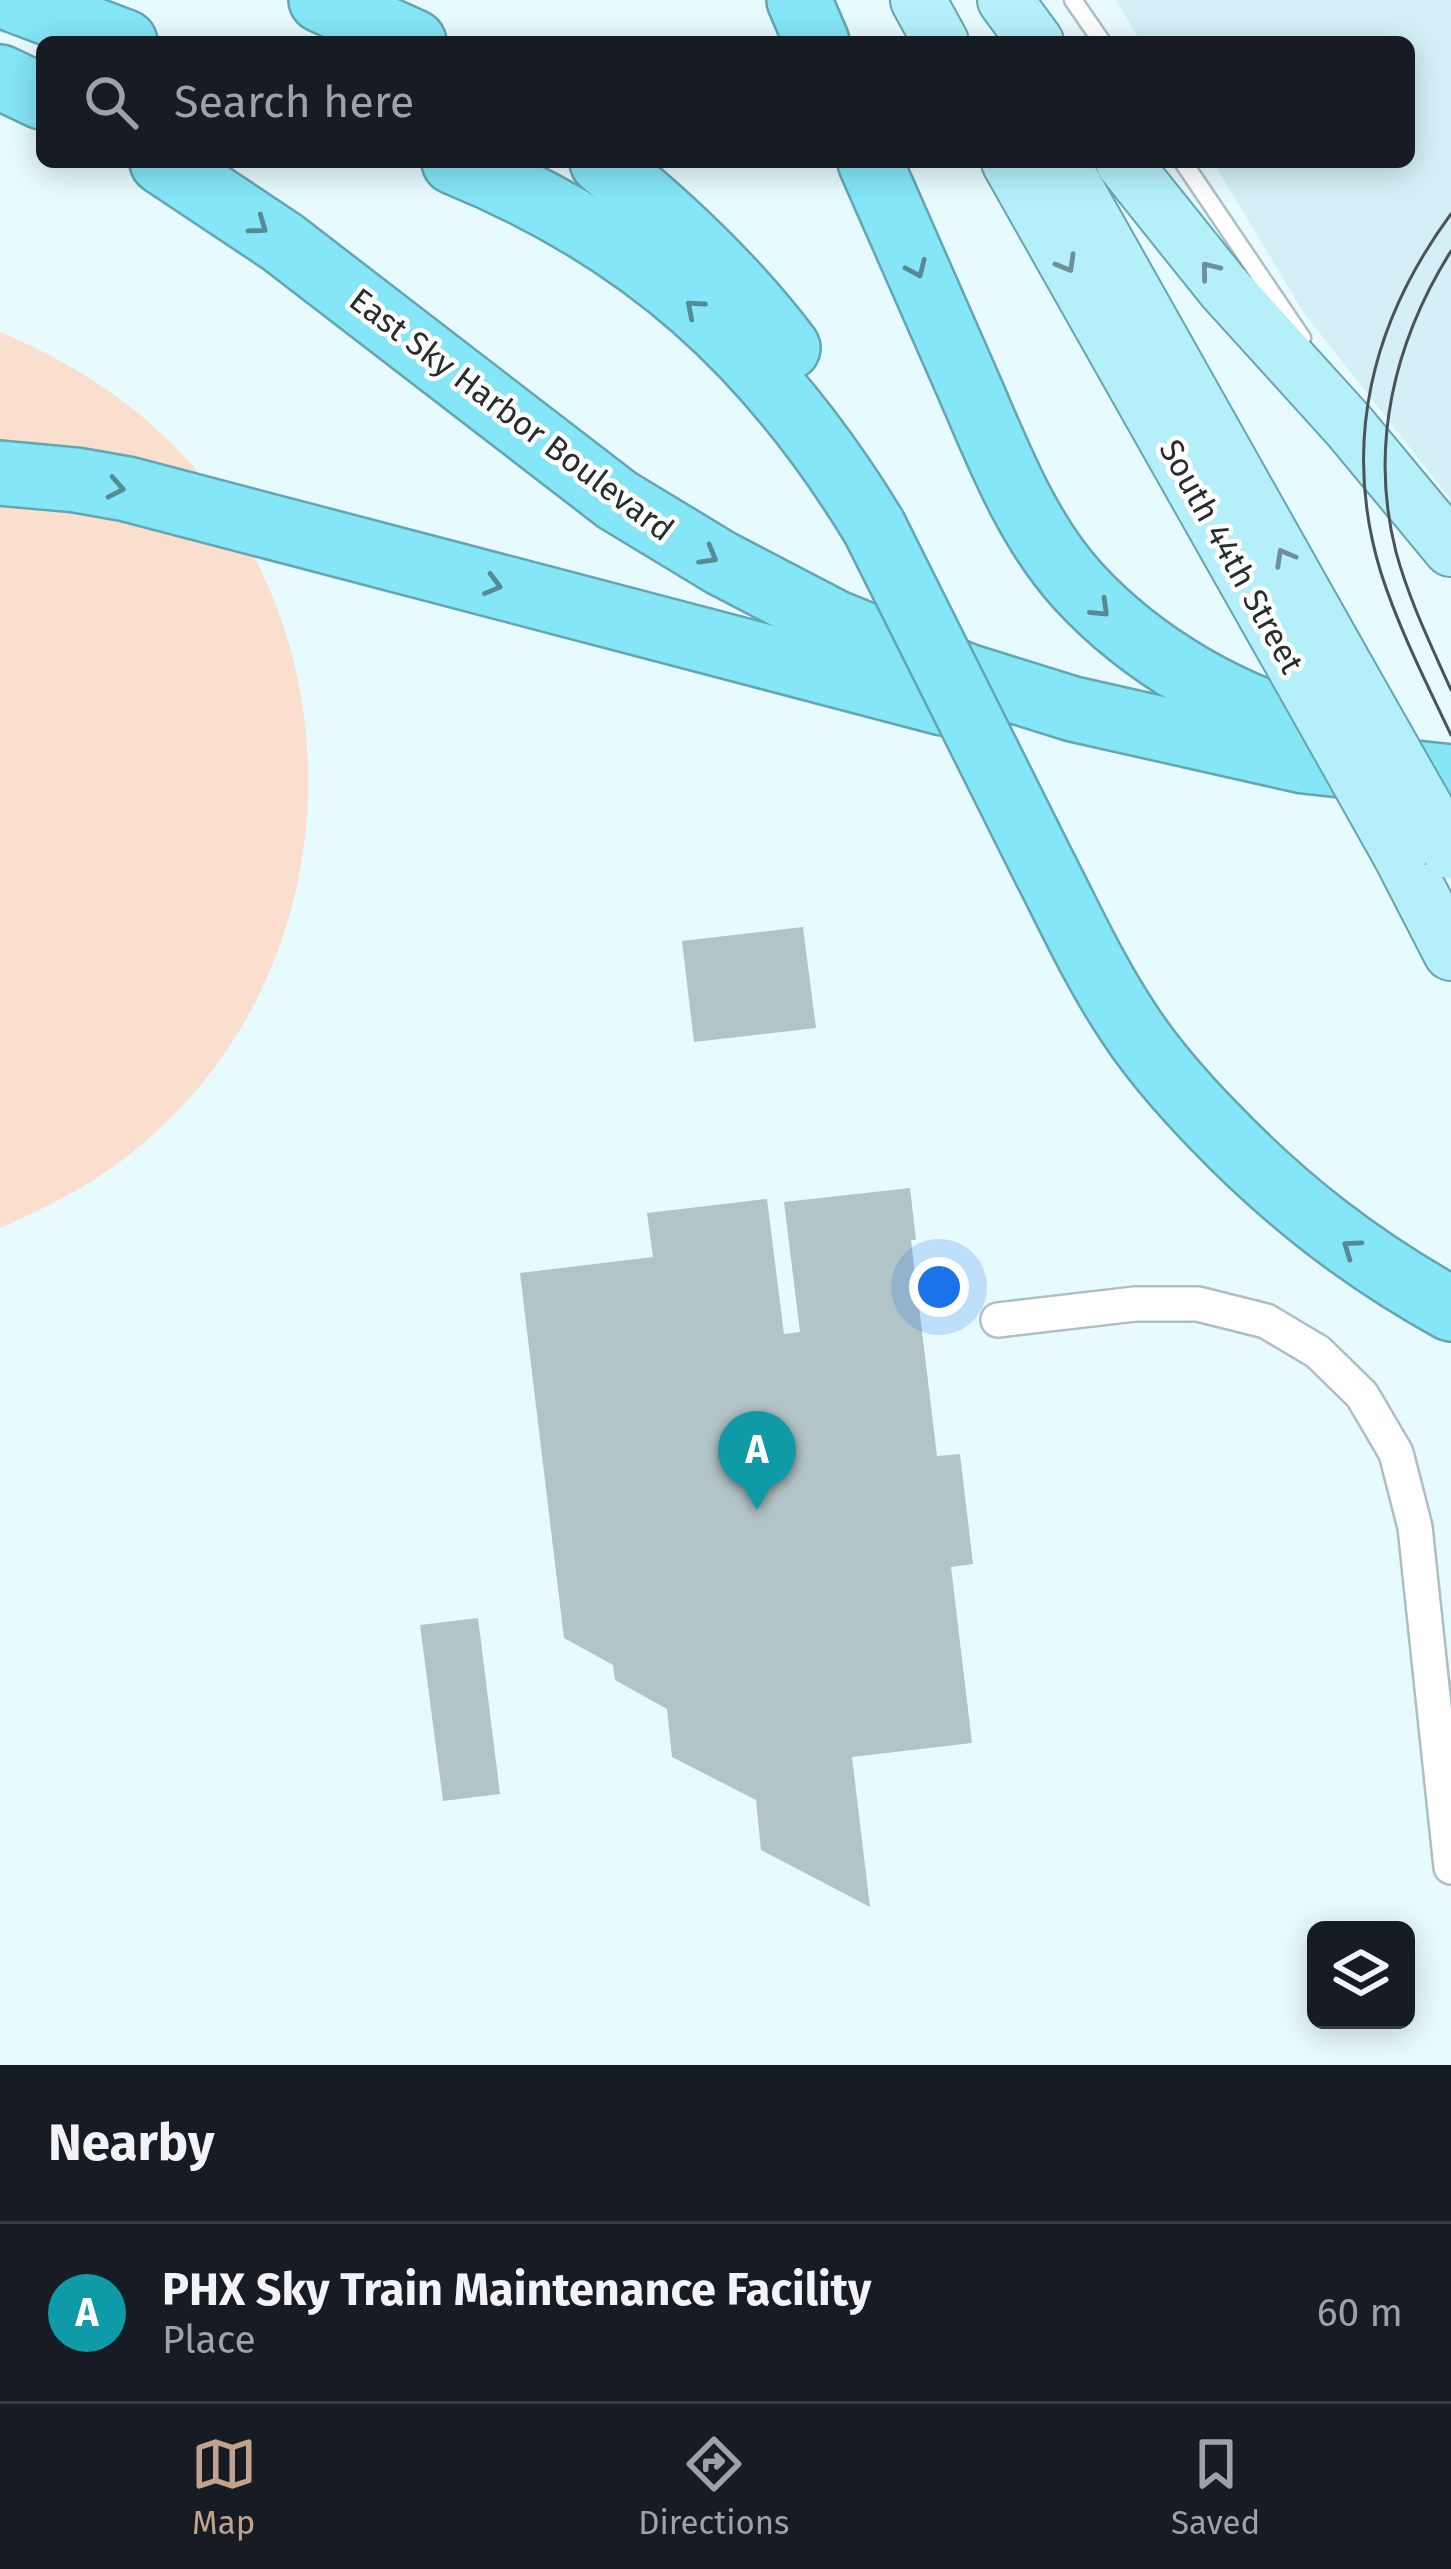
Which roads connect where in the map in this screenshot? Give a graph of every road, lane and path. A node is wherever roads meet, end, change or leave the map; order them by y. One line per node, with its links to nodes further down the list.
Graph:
1 (14, 0): 8 (highway)
2 (320, 0): 9 (highway)
3 (799, 0): 10 (highway)
4 (918, 0): 11 (main road)
5 (969, 0): 12 (main road)
6 (1005, 0): 13 (main road)
7 (1073, 0): 14 (lane)
8 (109, 36)
9 (401, 36)
10 (814, 36)
11 (938, 36)
12 (990, 36)
13 (1032, 36)
14 (1098, 36)
15 (0, 77): 16 (highway)
16 (36, 94)
17 (171, 168): 32 (highway, East Sky Harbor Boulevard, one-way to 32)
18 (467, 168): 29 (highway, one-way to 18)
19 (609, 168): 29 (highway)
20 (873, 168): 33 (highway, one-way to 33)
21 (1013, 168): 31 (main road, South 44th Street, one-way to 31)
22 (1064, 168): 31 (main road, South 44th Street, one-way to 22)
23 (1128, 168): 28 (main road, one-way to 23)
24 (1187, 168): 25 (lane)
25 (1314, 356)
26 (1327, 376): 28 (lane)
27 (0, 473): 32 (highway, one-way to 32)
28 (1406, 493): 30 (main road)
29 (892, 534): 37 (highway, one-way to 29, bridge)
30 (1451, 549)
31 (1317, 662): 35 (main road, South 44th Street, bridge)
32 (1304, 761): 34 (highway, East Sky Harbor Boulevard)
33 (1451, 763)
34 (1451, 778)
35 (1434, 853): 36 (main road, South 44th Street)
36 (1451, 953)
37 (1451, 1309)
38 (998, 1320): 39 (street)
39 (1451, 1867)

